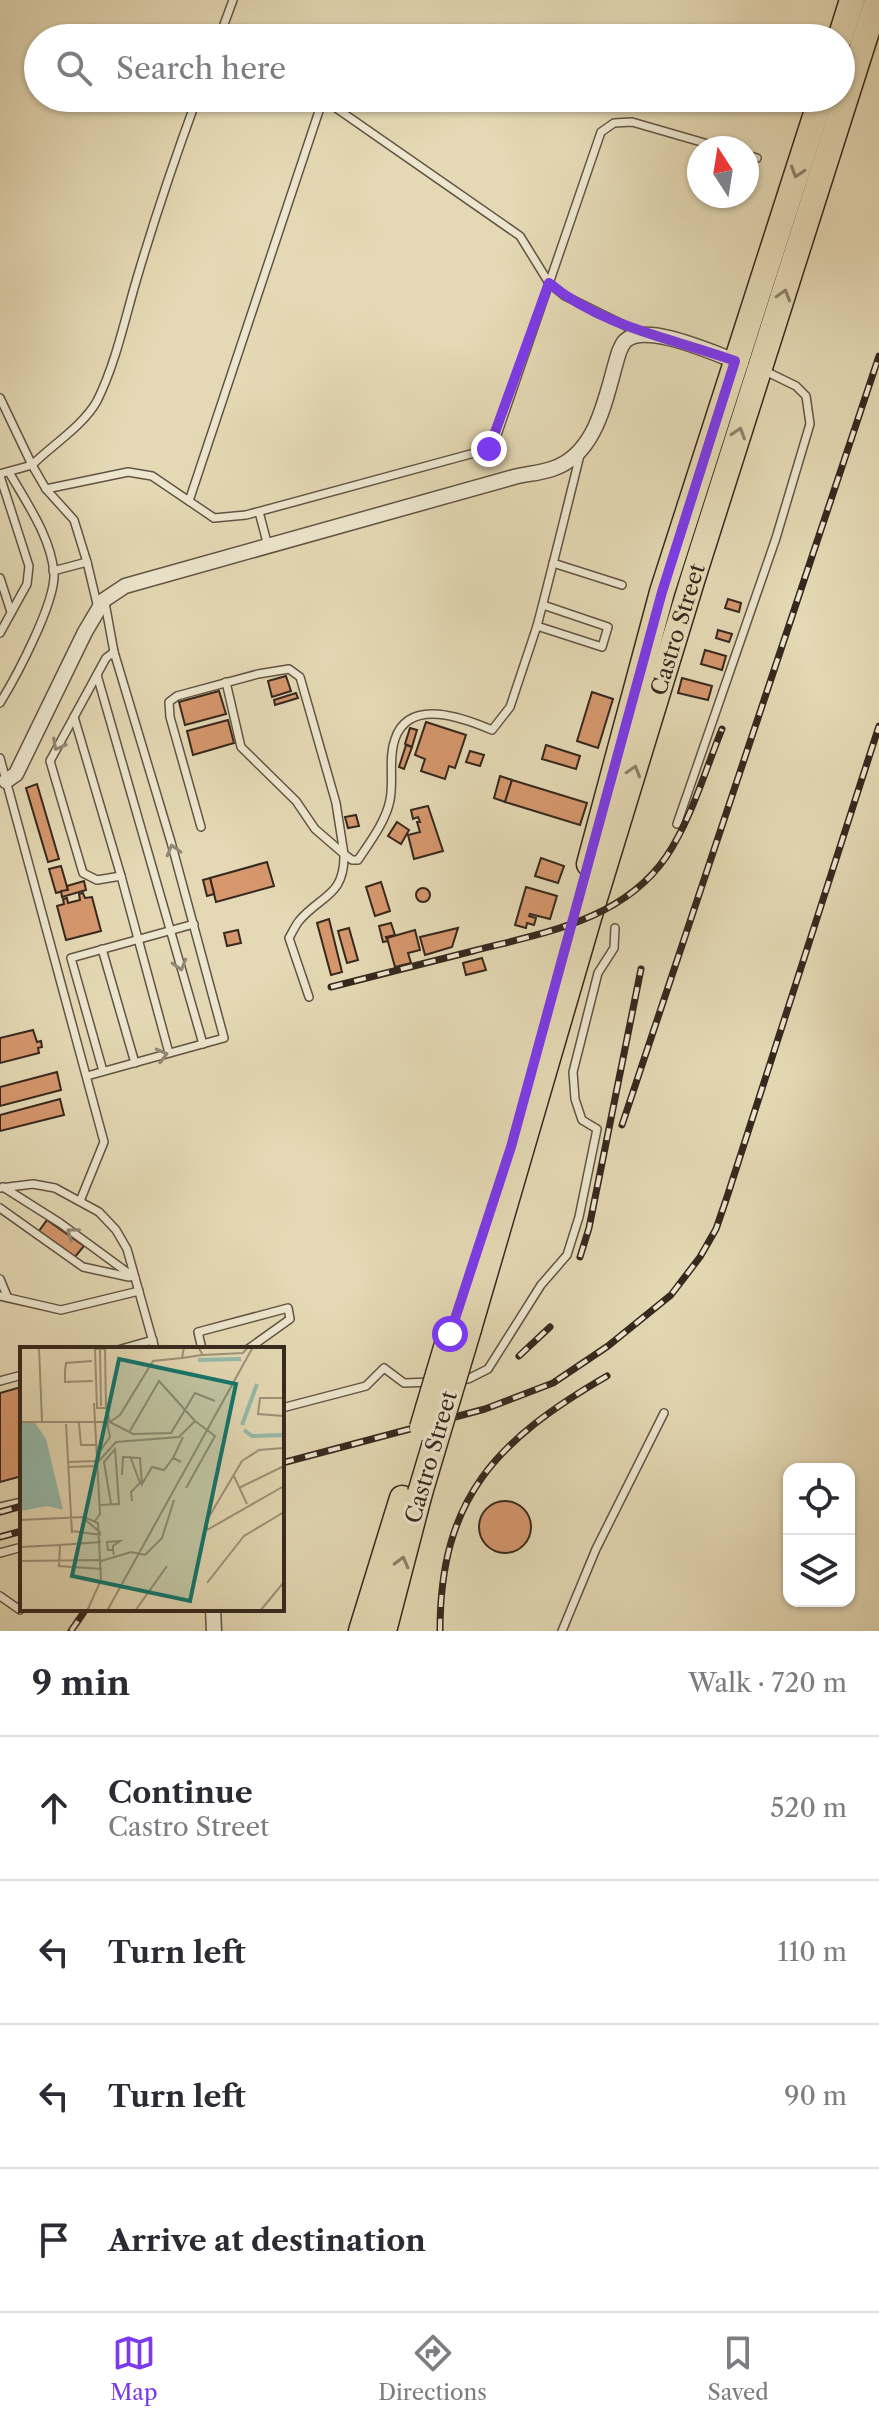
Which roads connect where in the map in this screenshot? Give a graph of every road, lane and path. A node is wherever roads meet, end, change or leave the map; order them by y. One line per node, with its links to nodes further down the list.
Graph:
1 (233, 0): 4 (lane)
2 (852, 0): 5 (main road)
3 (877, 0): 6 (main road, Castro Street, one-way to 3)
4 (224, 24)
5 (844, 24)
6 (855, 70)
7 (192, 112): 19 (lane)
8 (319, 112): 22 (lane)
9 (342, 112): 13 (lane)
10 (816, 112): 15 (main road, Castro Street, one-way to 15)
11 (842, 112): 16 (main road, Castro Street, one-way to 11)
12 (687, 138): 13 (lane)
13 (549, 283): 14 (lane); 23 (lane)
14 (642, 334): 15 (street); 18 (street)
15 (735, 361): 16 (street); 65 (main road, Castro Street)
16 (761, 369): 43 (lane); 65 (main road, Castro Street, one-way to 16)
17 (0, 398): 19 (lane)
18 (581, 452): 24 (street); 26 (lane)
19 (32, 465): 20 (lane); 21 (lane)
20 (3, 474): 27 (lane); 32 (lane)
21 (46, 489): 22 (lane); 25 (lane)
22 (189, 501): 23 (lane)
23 (259, 512): 24 (lane)
24 (268, 546): 30 (street)
25 (87, 562): 27 (lane); 30 (lane)
26 (553, 563): 29 (lane); 31 (lane)
27 (53, 571): 38 (lane)
28 (0, 578): 32 (lane)
29 (622, 585)
30 (102, 604): 35 (lane); 40 (street)
31 (543, 605): 33 (lane); 33 (lane)
32 (11, 612): 34 (lane)
33 (537, 626): 45 (lane)
34 (0, 633)
35 (114, 652): 36 (lane); 47 (lane, one-way to 35)
36 (97, 675): 39 (lane); 49 (lane)
37 (226, 682): 44 (lane); 45 (lane); 45 (lane)
38 (0, 703)
39 (74, 717): 46 (lane); 46 (lane, one-way to 46)
40 (2, 768): 41 (lane)
41 (12, 802): 42 (lane); 57 (lane)
42 (0, 805)
43 (677, 824)
44 (201, 827)
45 (344, 854): 52 (lane)
46 (121, 876): 50 (lane)
47 (194, 924): 49 (lane); 53 (lane)
48 (615, 928): 71 (lane)
49 (170, 931): 50 (lane); 53 (lane, one-way to 53)
50 (138, 939): 51 (lane); 54 (lane)
51 (102, 949): 55 (lane); 56 (lane)
52 (309, 997)
53 (203, 1044): 54 (lane)
54 (169, 1053): 55 (lane, one-way to 54)
55 (135, 1063): 56 (lane)
56 (103, 1071): 57 (lane)
57 (87, 1076): 59 (lane)
58 (2, 1187): 59 (lane); 61 (lane, one-way to 58)
59 (80, 1201): 61 (lane)
60 (0, 1208): 61 (lane)
61 (135, 1278): 63 (lane)
62 (0, 1279): 64 (lane)
63 (139, 1291): 64 (lane); 66 (lane)
64 (3, 1296)
65 (460, 1332): 73 (main road, Castro Street, bridge)
66 (154, 1345)
67 (202, 1347): 68 (lane)
68 (251, 1347)
69 (20, 1376): 70 (lane)
70 (0, 1381)
71 (284, 1407)
72 (664, 1413): 84 (lane)
73 (411, 1496): 82 (main road, Castro Street); 83 (main road, Castro Street, one-way to 73)
74 (20, 1502): 75 (lane)
75 (0, 1507)
76 (20, 1548): 77 (lane)
77 (0, 1553)
78 (0, 1596): 79 (lane)
79 (20, 1610)
80 (213, 1611): 81 (street)
81 (214, 1631)
82 (361, 1631)
83 (384, 1631)
84 (562, 1631)

